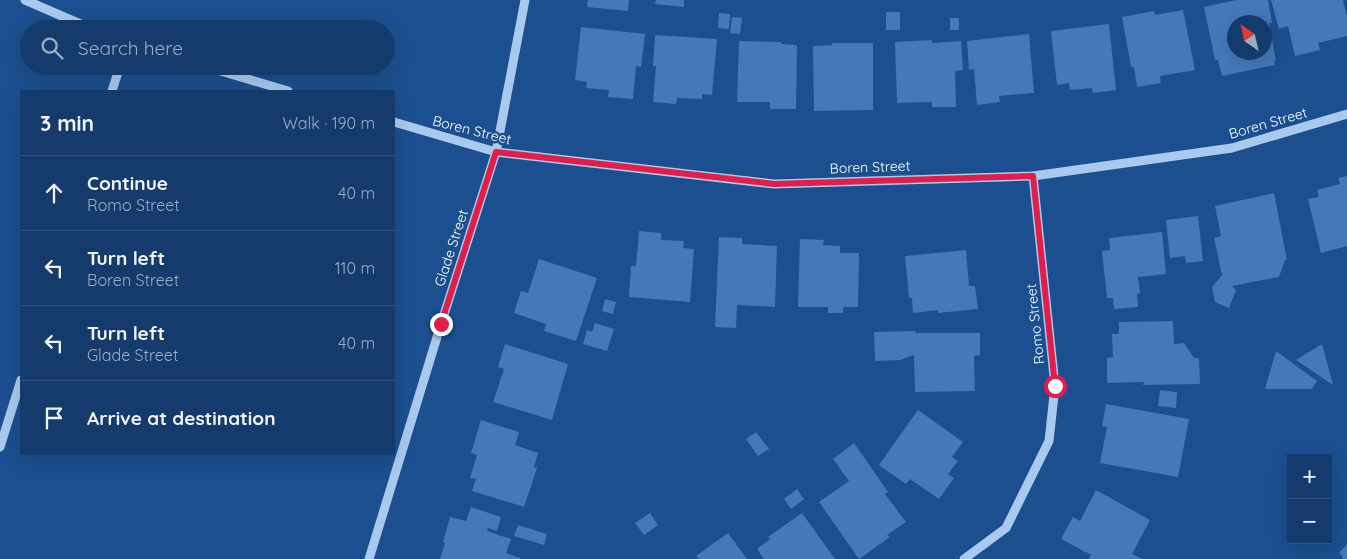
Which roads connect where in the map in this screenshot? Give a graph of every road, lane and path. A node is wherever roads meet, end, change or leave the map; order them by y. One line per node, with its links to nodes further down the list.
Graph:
1 (25, 0): 3 (street)
2 (525, 0): 10 (street, Glade Street)
3 (71, 20)
4 (117, 75): 6 (street)
5 (234, 75): 7 (street)
6 (112, 90)
7 (285, 90)
8 (1347, 114): 11 (street, Boren Street)
9 (395, 122): 10 (street, Boren Street)
10 (496, 152): 11 (street, Boren Street); 14 (street, Glade Street)
11 (1033, 176): 15 (street, Romo Street)
12 (20, 383): 13 (street)
13 (0, 446)
14 (370, 559)
15 (964, 559)

